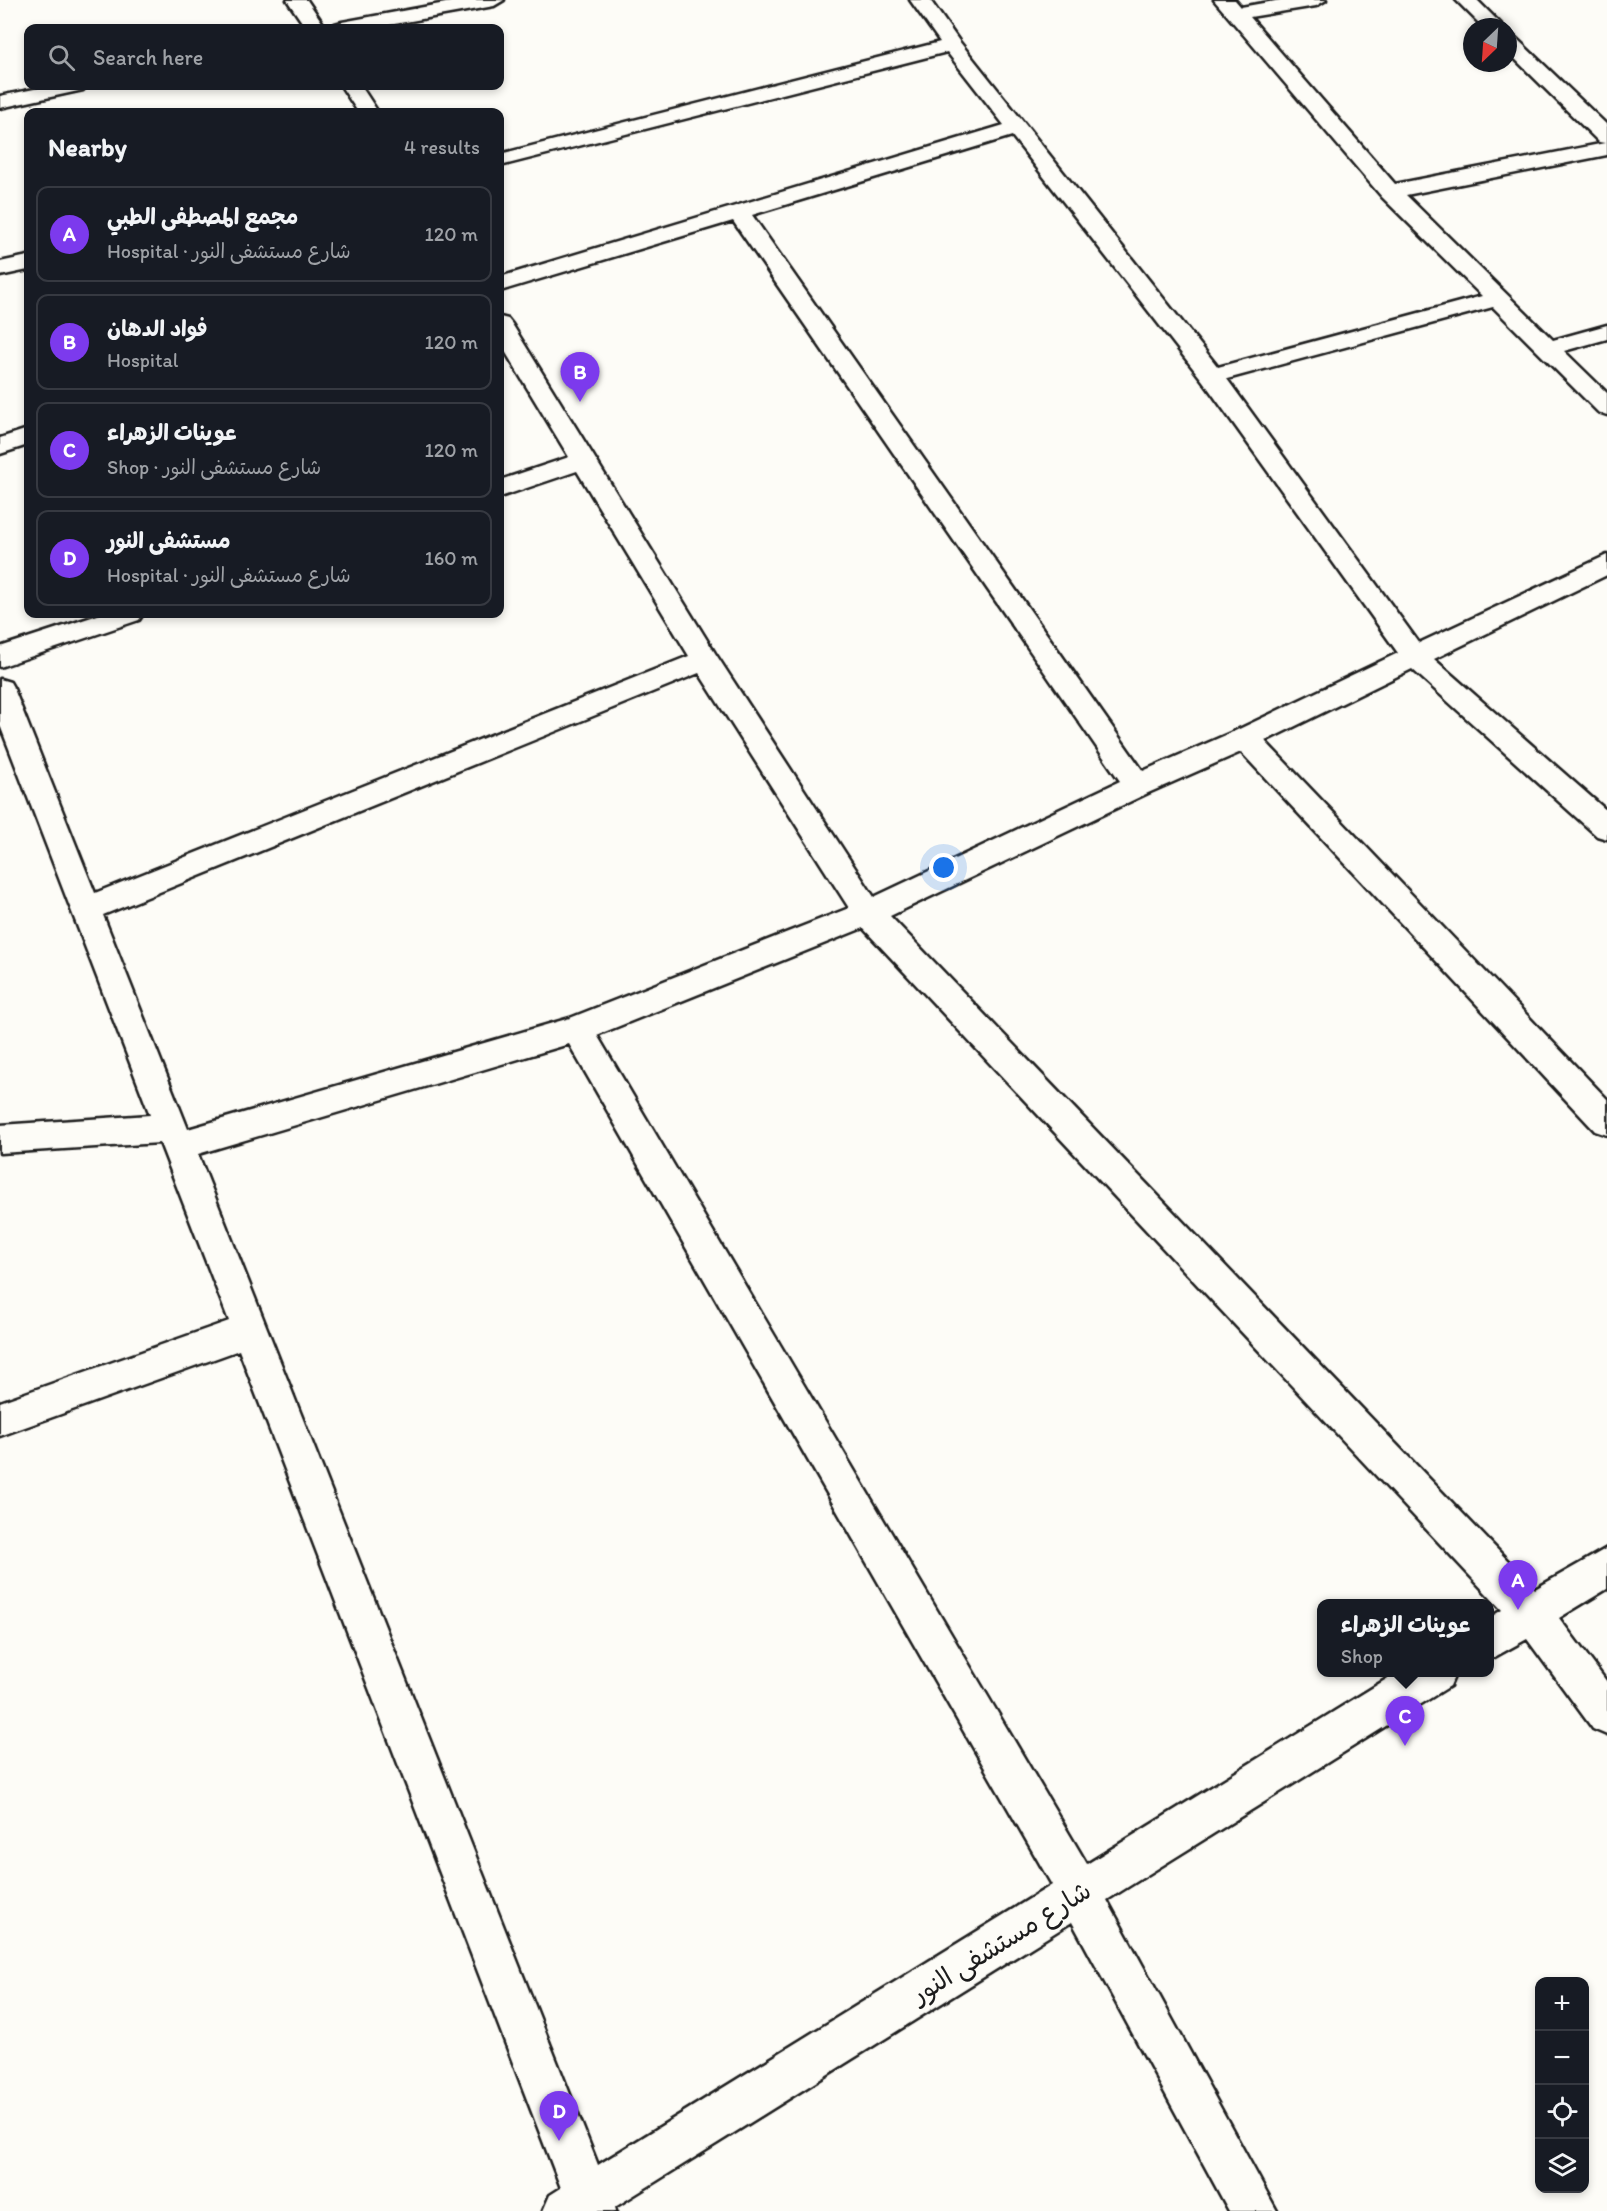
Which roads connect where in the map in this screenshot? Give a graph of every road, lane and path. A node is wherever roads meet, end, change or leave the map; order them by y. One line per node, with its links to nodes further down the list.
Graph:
1 (297, 0): 8 (street)
2 (494, 0): 9 (street)
3 (920, 0): 10 (street)
4 (1316, 0): 6 (street)
5 (1466, 0): 7 (street)
6 (1229, 7): 20 (street)
7 (1485, 18)
8 (313, 24)
9 (364, 24)
10 (952, 45): 16 (street); 19 (street)
11 (1517, 50): 17 (street)
12 (57, 90): 14 (street)
13 (354, 90): 15 (street)
14 (0, 102)
15 (365, 108)
16 (1016, 128): 21 (street); 29 (street)
17 (1607, 137)
18 (1607, 149): 20 (street)
19 (504, 159)
20 (1390, 192): 25 (street)
21 (739, 213): 24 (street); 42 (street)
22 (24, 264): 23 (street)
23 (0, 269)
24 (504, 283)
25 (1497, 299): 28 (street); 29 (street)
26 (504, 331): 33 (street)
27 (1607, 332): 28 (street)
28 (1546, 349): 30 (street)
29 (1212, 376): 38 (street)
30 (1607, 407)
31 (24, 438): 32 (street)
32 (0, 446)
33 (582, 461): 34 (street); 39 (street)
34 (504, 488)
35 (1607, 564): 38 (street)
36 (117, 618): 37 (street)
37 (0, 657)
38 (1415, 657): 41 (street); 43 (street)
39 (705, 660): 44 (street); 45 (street)
40 (0, 689): 44 (street)
41 (1245, 738): 42 (street); 47 (street)
42 (1138, 785): 45 (street)
43 (1607, 828)
44 (86, 909): 48 (street)
45 (868, 913): 46 (street); 53 (street)
46 (577, 1029): 48 (street); 57 (street)
47 (1607, 1121)
48 (174, 1137): 49 (street); 50 (street)
49 (0, 1139)
50 (249, 1330): 51 (street); 58 (street)
51 (0, 1419)
52 (1607, 1567): 53 (street)
53 (1532, 1614): 54 (street); 56 (street)
54 (1494, 1637)
55 (1429, 1677): 57 (street, شارع مستشفى النور)
56 (1607, 1715)
57 (1080, 1893): 58 (street, شارع مستشفى النور); 59 (street)
58 (582, 2207)
59 (1254, 2211)

